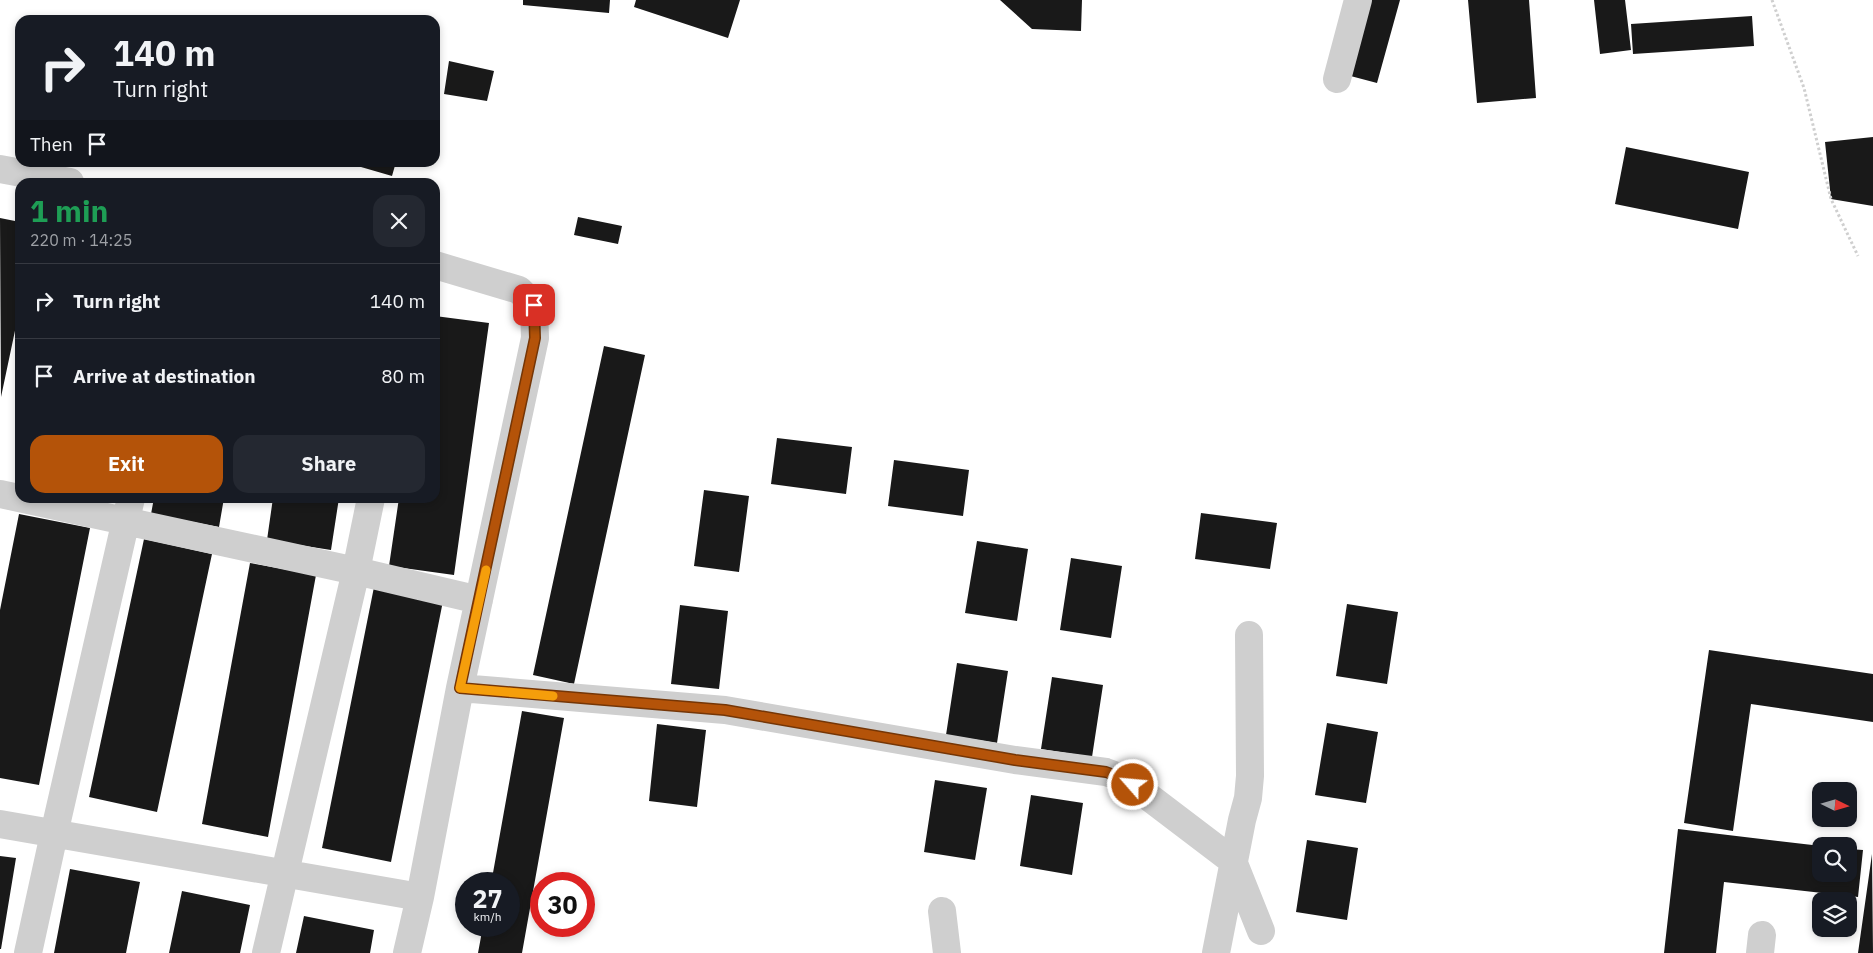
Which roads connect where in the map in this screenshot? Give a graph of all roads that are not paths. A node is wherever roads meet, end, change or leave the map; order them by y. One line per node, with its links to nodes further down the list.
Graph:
1 (1358, 0): 2 (street)
2 (1337, 79)
3 (0, 169): 4 (street)
4 (48, 178)
5 (440, 267): 12 (street)
6 (0, 494): 7 (street)
7 (15, 496)
8 (77, 503): 10 (street)
9 (370, 503): 11 (street)
10 (129, 509): 11 (street); 16 (street)
11 (356, 571): 12 (street); 18 (street)
12 (479, 600): 14 (street)
13 (1250, 635): 17 (street)
14 (460, 688): 17 (street); 19 (street)
15 (0, 824): 16 (street)
16 (54, 834): 18 (street); 22 (street)
17 (1233, 862): 21 (street); 26 (street)
18 (285, 874): 19 (street); 23 (street)
19 (420, 897): 24 (street)
20 (942, 911): 25 (street)
21 (1261, 931)
22 (28, 953)
23 (266, 953)
24 (407, 953)
25 (947, 953)
26 (1216, 953)

